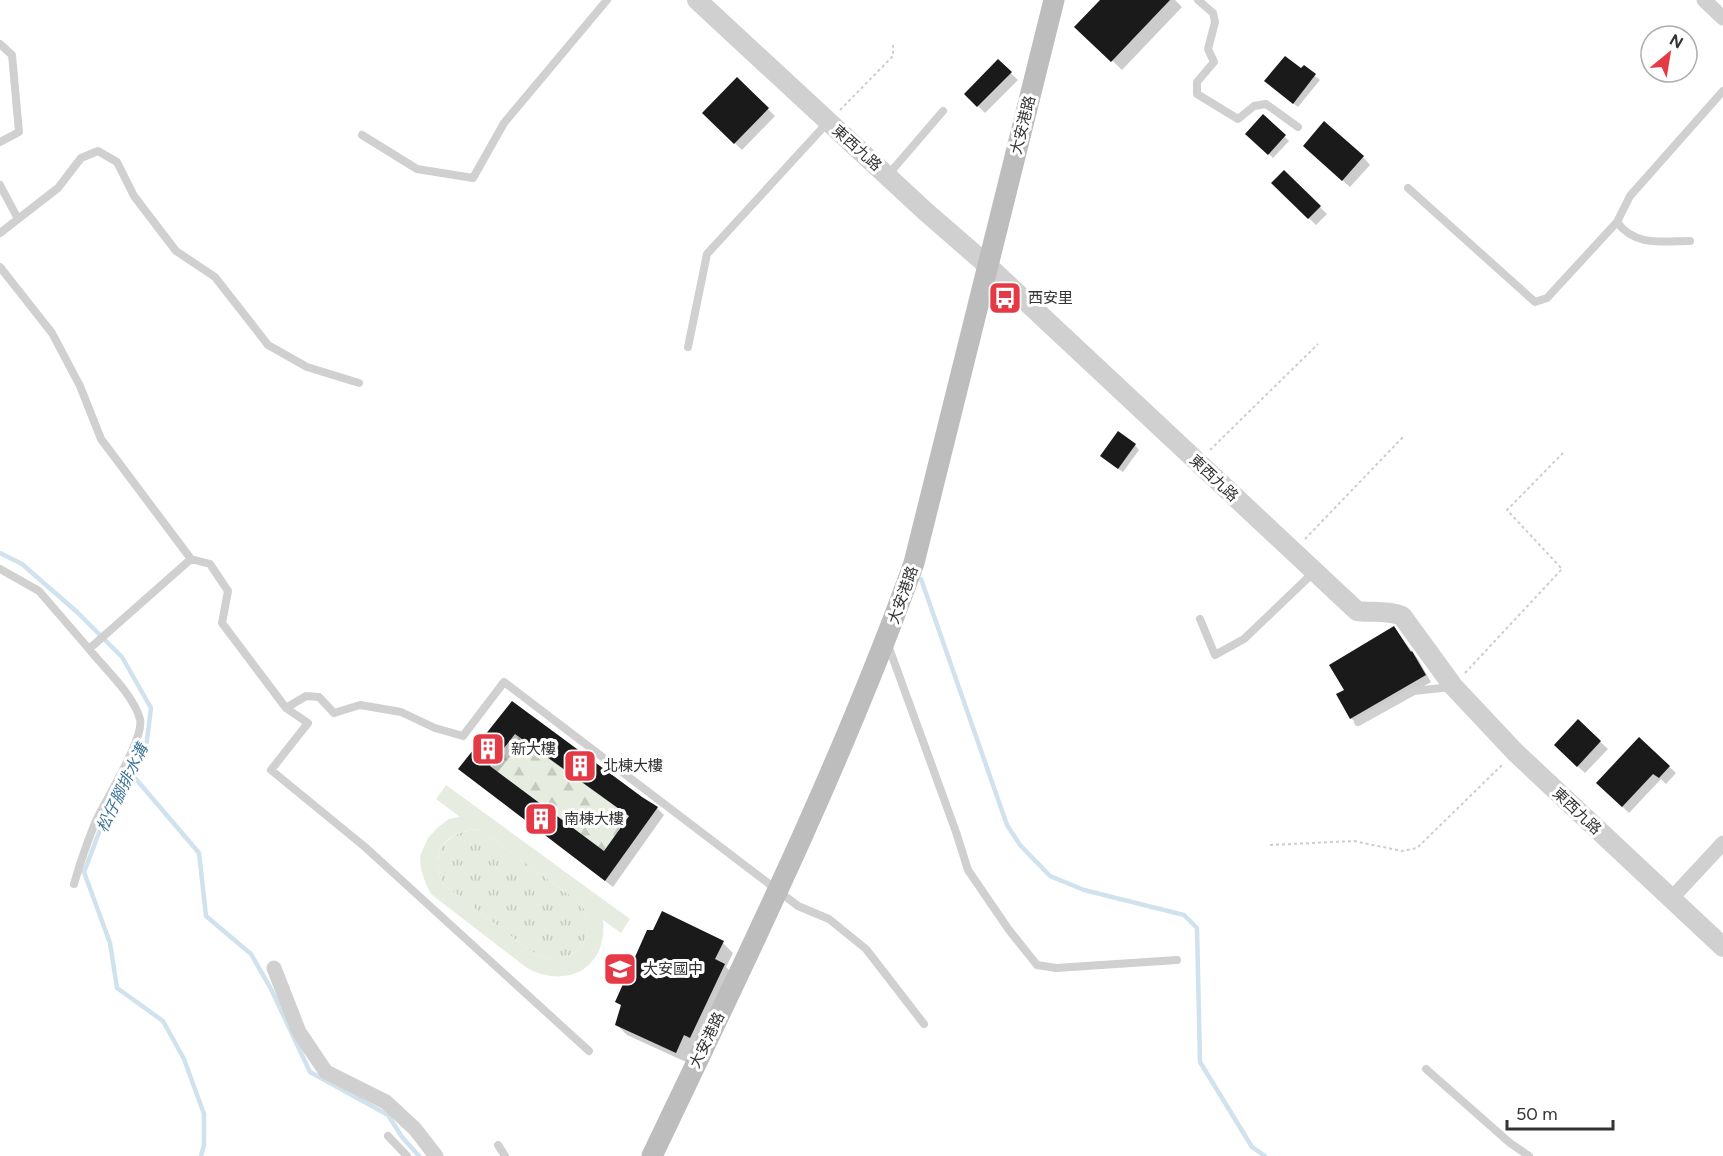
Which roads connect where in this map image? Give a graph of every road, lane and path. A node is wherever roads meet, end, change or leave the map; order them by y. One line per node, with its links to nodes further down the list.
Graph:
1 (607, 0): 13 (lane)
2 (697, 0): 11 (street, 東西九路)
3 (1054, 0): 22 (main road, 大安港路)
4 (1198, 0): 12 (lane)
5 (1704, 0): 6 (street)
6 (1723, 18)
7 (0, 44): 14 (lane)
8 (893, 45): 11 (path)
9 (1723, 91): 19 (lane)
10 (943, 111): 15 (lane)
11 (828, 122): 15 (street, 東西九路); 25 (lane)
12 (1298, 127)
13 (362, 135)
14 (0, 142)
15 (888, 175): 22 (street, 東西九路)
16 (0, 185): 18 (lane)
17 (1408, 188): 19 (lane)
18 (18, 219): 20 (lane); 26 (lane)
19 (1617, 222): 21 (lane)
20 (0, 233)
21 (1690, 241)
22 (987, 265): 29 (street, 東西九路); 35 (main road, 大安港路)
23 (0, 267): 31 (lane)
24 (1318, 344): 29 (path)
25 (688, 347)
26 (359, 383)
27 (1403, 437): 30 (path)
28 (1563, 453): 37 (path)
29 (1198, 463): 30 (street, 東西九路)
30 (1293, 552): 33 (street, 東西九路)
31 (191, 559): 36 (lane); 38 (lane)
32 (0, 569): 36 (lane)
33 (1314, 572): 34 (lane); 37 (street, 東西九路)
34 (1200, 619)
35 (886, 641): 44 (main road, 大安港路); 47 (lane)
36 (90, 648): 43 (lane)
37 (1453, 686): 39 (lane); 40 (street, 東西九路)
38 (286, 708): 44 (lane); 50 (lane)
39 (1358, 722)
40 (1515, 752): 42 (path); 45 (street, 東西九路)
41 (1723, 843): 45 (street)
42 (1270, 845)
43 (74, 884)
44 (778, 890): 49 (lane); 57 (main road, 大安港路)
45 (1670, 900): 46 (street, 東西九路)
46 (1723, 947)
47 (1177, 960)
48 (274, 968): 55 (street)
49 (924, 1024)
50 (589, 1051)
51 (1426, 1069): 58 (lane)
52 (388, 1136): 54 (lane)
53 (498, 1145): 56 (lane)
54 (407, 1156)
55 (436, 1156)
56 (505, 1156)
57 (652, 1156)
58 (1529, 1156)

